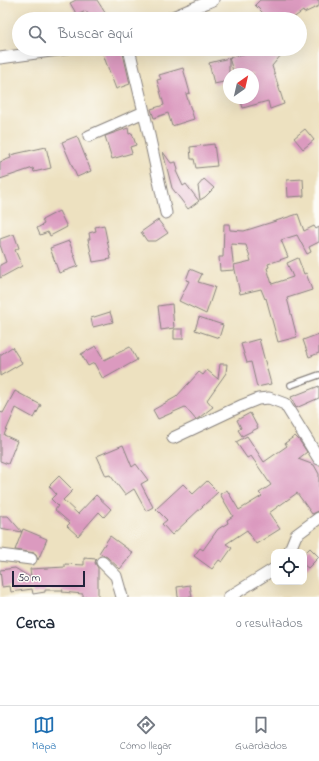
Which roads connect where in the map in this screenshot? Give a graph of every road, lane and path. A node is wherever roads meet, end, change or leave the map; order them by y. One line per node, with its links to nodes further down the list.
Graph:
1 (213, 0): 2 (street)
2 (185, 12)
3 (14, 56): 5 (street)
4 (131, 56): 6 (street)
5 (0, 58)
6 (144, 112): 7 (street); 8 (street)
7 (89, 136)
8 (166, 213)
9 (319, 375): 10 (lane)
10 (290, 386)
11 (173, 438): 12 (street)
12 (319, 459)
13 (319, 518): 14 (street)
14 (290, 549)
15 (0, 555): 16 (street)
16 (31, 559)
17 (102, 562): 19 (street)
18 (271, 572): 20 (street)
19 (122, 597)
20 (229, 597)

